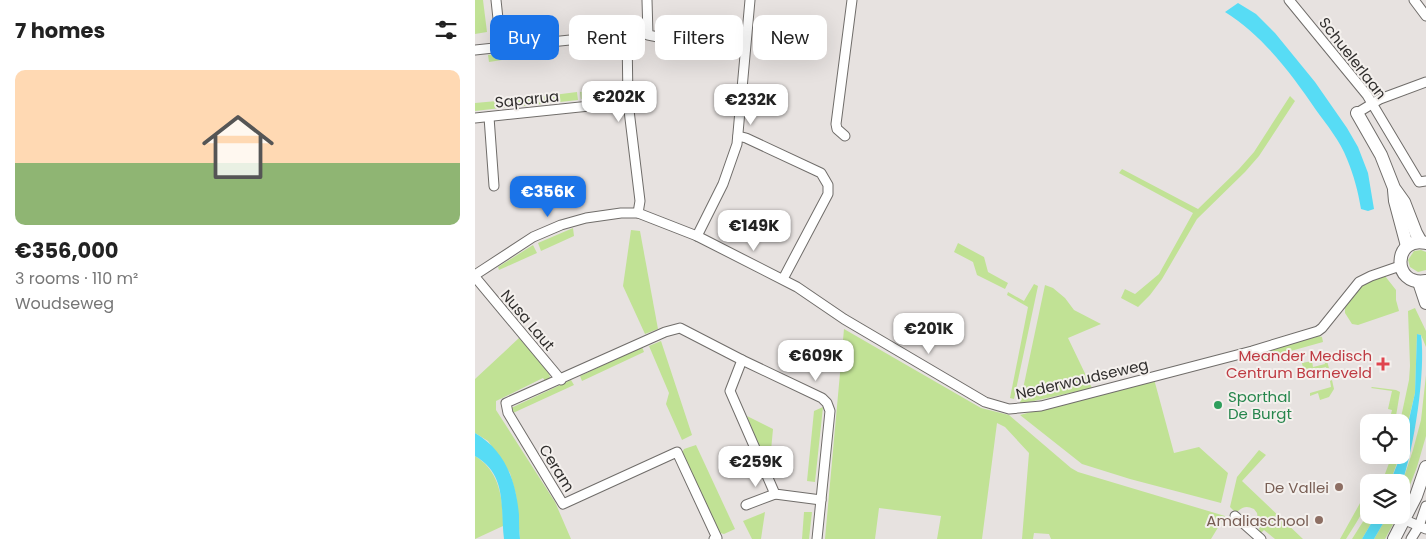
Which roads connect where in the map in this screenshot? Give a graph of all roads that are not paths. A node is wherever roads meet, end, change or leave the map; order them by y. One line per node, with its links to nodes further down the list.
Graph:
1 (496, 0): 7 (street)
2 (647, 0): 12 (street)
3 (751, 0): 12 (street)
4 (852, 0): 20 (street)
5 (1289, 0): 15 (street, Schuelerlaan)
6 (1414, 0): 8 (street)
7 (498, 15)
8 (1426, 16)
9 (559, 41): 14 (street)
10 (490, 48): 11 (street)
11 (475, 50)
12 (745, 50): 19 (street)
13 (1426, 82): 15 (street)
14 (628, 102): 17 (street, Saparua); 24 (street)
15 (1373, 103): 16 (street); 21 (street, Schuelerlaan)
16 (1357, 113): 23 (street)
17 (489, 117): 18 (street, Saparua); 22 (street, Saparua)
18 (475, 118)
19 (738, 136): 25 (street); 30 (street)
20 (845, 136)
21 (1426, 181)
22 (494, 186)
23 (1394, 188): 26 (street); 27 (street)
24 (638, 213): 25 (street, Nederwoudseweg); 29 (street)
25 (697, 236): 30 (street, Nederwoudseweg)
26 (1423, 242): 27 (street)
27 (1407, 246): 28 (street)
28 (1400, 266): 30 (street, Nederwoudseweg); 31 (street)
29 (475, 276): 34 (street, Nusa Laut)
30 (783, 279)
31 (1422, 281): 32 (street)
32 (1426, 303)
33 (742, 360): 34 (street, Ceram); 36 (street); 37 (street)
34 (561, 380): 45 (street, Ceram)
35 (1426, 467): 40 (street)
36 (775, 494): 37 (street); 38 (street)
37 (821, 500): 46 (street)
38 (746, 505)
39 (1426, 506): 44 (street)
40 (1410, 507)
41 (1235, 516): 47 (street)
42 (1410, 522): 44 (street)
43 (1403, 524): 48 (street)
44 (1422, 528): 49 (street)
45 (714, 539)
46 (817, 539)
47 (1261, 539)
48 (1395, 539)
49 (1411, 539)

